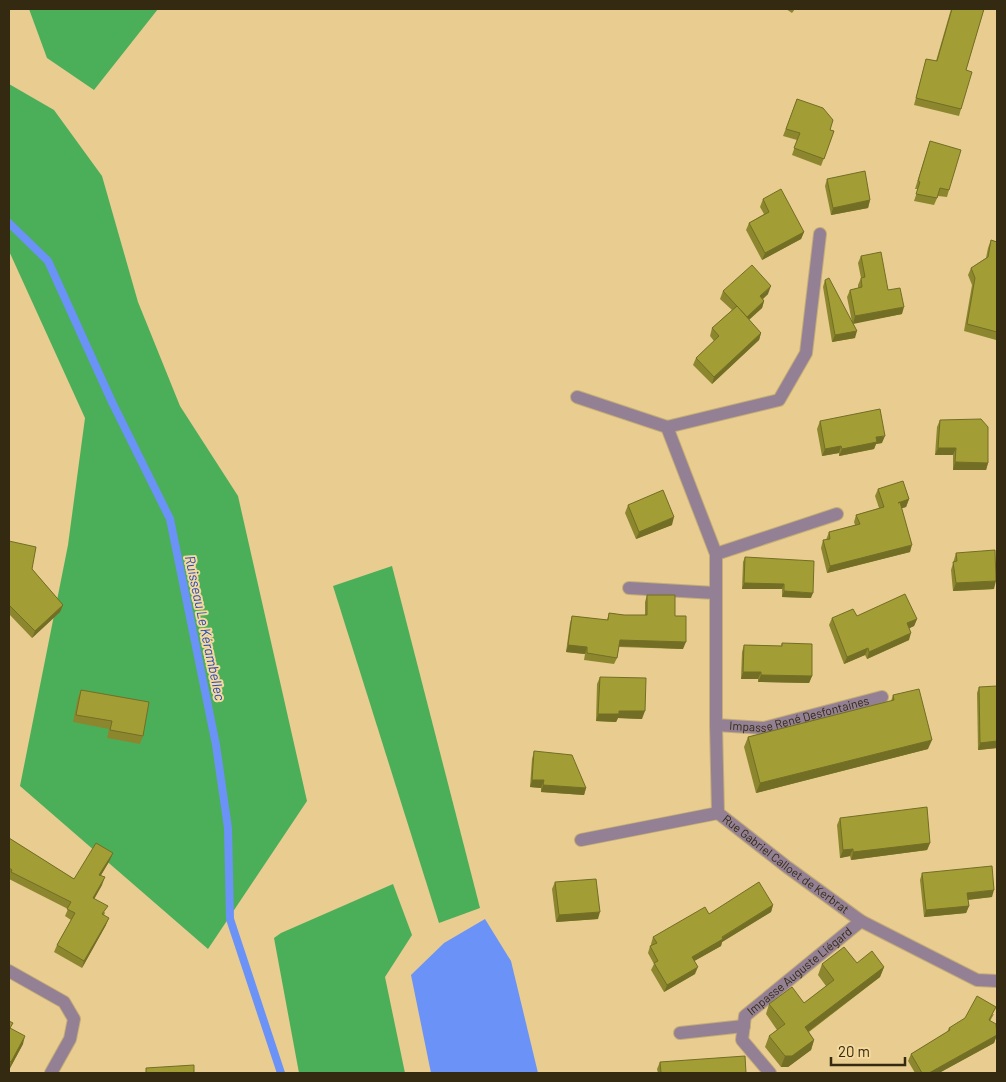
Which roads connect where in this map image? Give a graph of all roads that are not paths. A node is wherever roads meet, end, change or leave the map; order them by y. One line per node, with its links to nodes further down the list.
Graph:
1 (820, 234): 3 (street)
2 (577, 398): 3 (street)
3 (668, 427): 5 (street, Rue Gabriel Calloet de Kerbrat)
4 (837, 514): 5 (street)
5 (716, 554): 7 (street, Rue Gabriel Calloet de Kerbrat)
6 (629, 588): 7 (street)
7 (715, 593): 9 (street, Rue Gabriel Calloet de Kerbrat)
8 (882, 697): 9 (street, Impasse René Desfontaines)
9 (716, 725): 10 (street, Rue Gabriel Calloet de Kerbrat)
10 (718, 813): 11 (street); 12 (street, Rue Gabriel Calloet de Kerbrat)
11 (581, 840)
12 (861, 921): 14 (street, Rue Gabriel Calloet de Kerbrat); 15 (street, Impasse Auguste Liégard)
13 (9, 971): 17 (street)
14 (997, 981)
15 (744, 1026): 16 (street, Impasse Auguste Liégard); 18 (street, Impasse Auguste Liégard)
16 (680, 1033)
17 (51, 1073)
18 (770, 1073)

